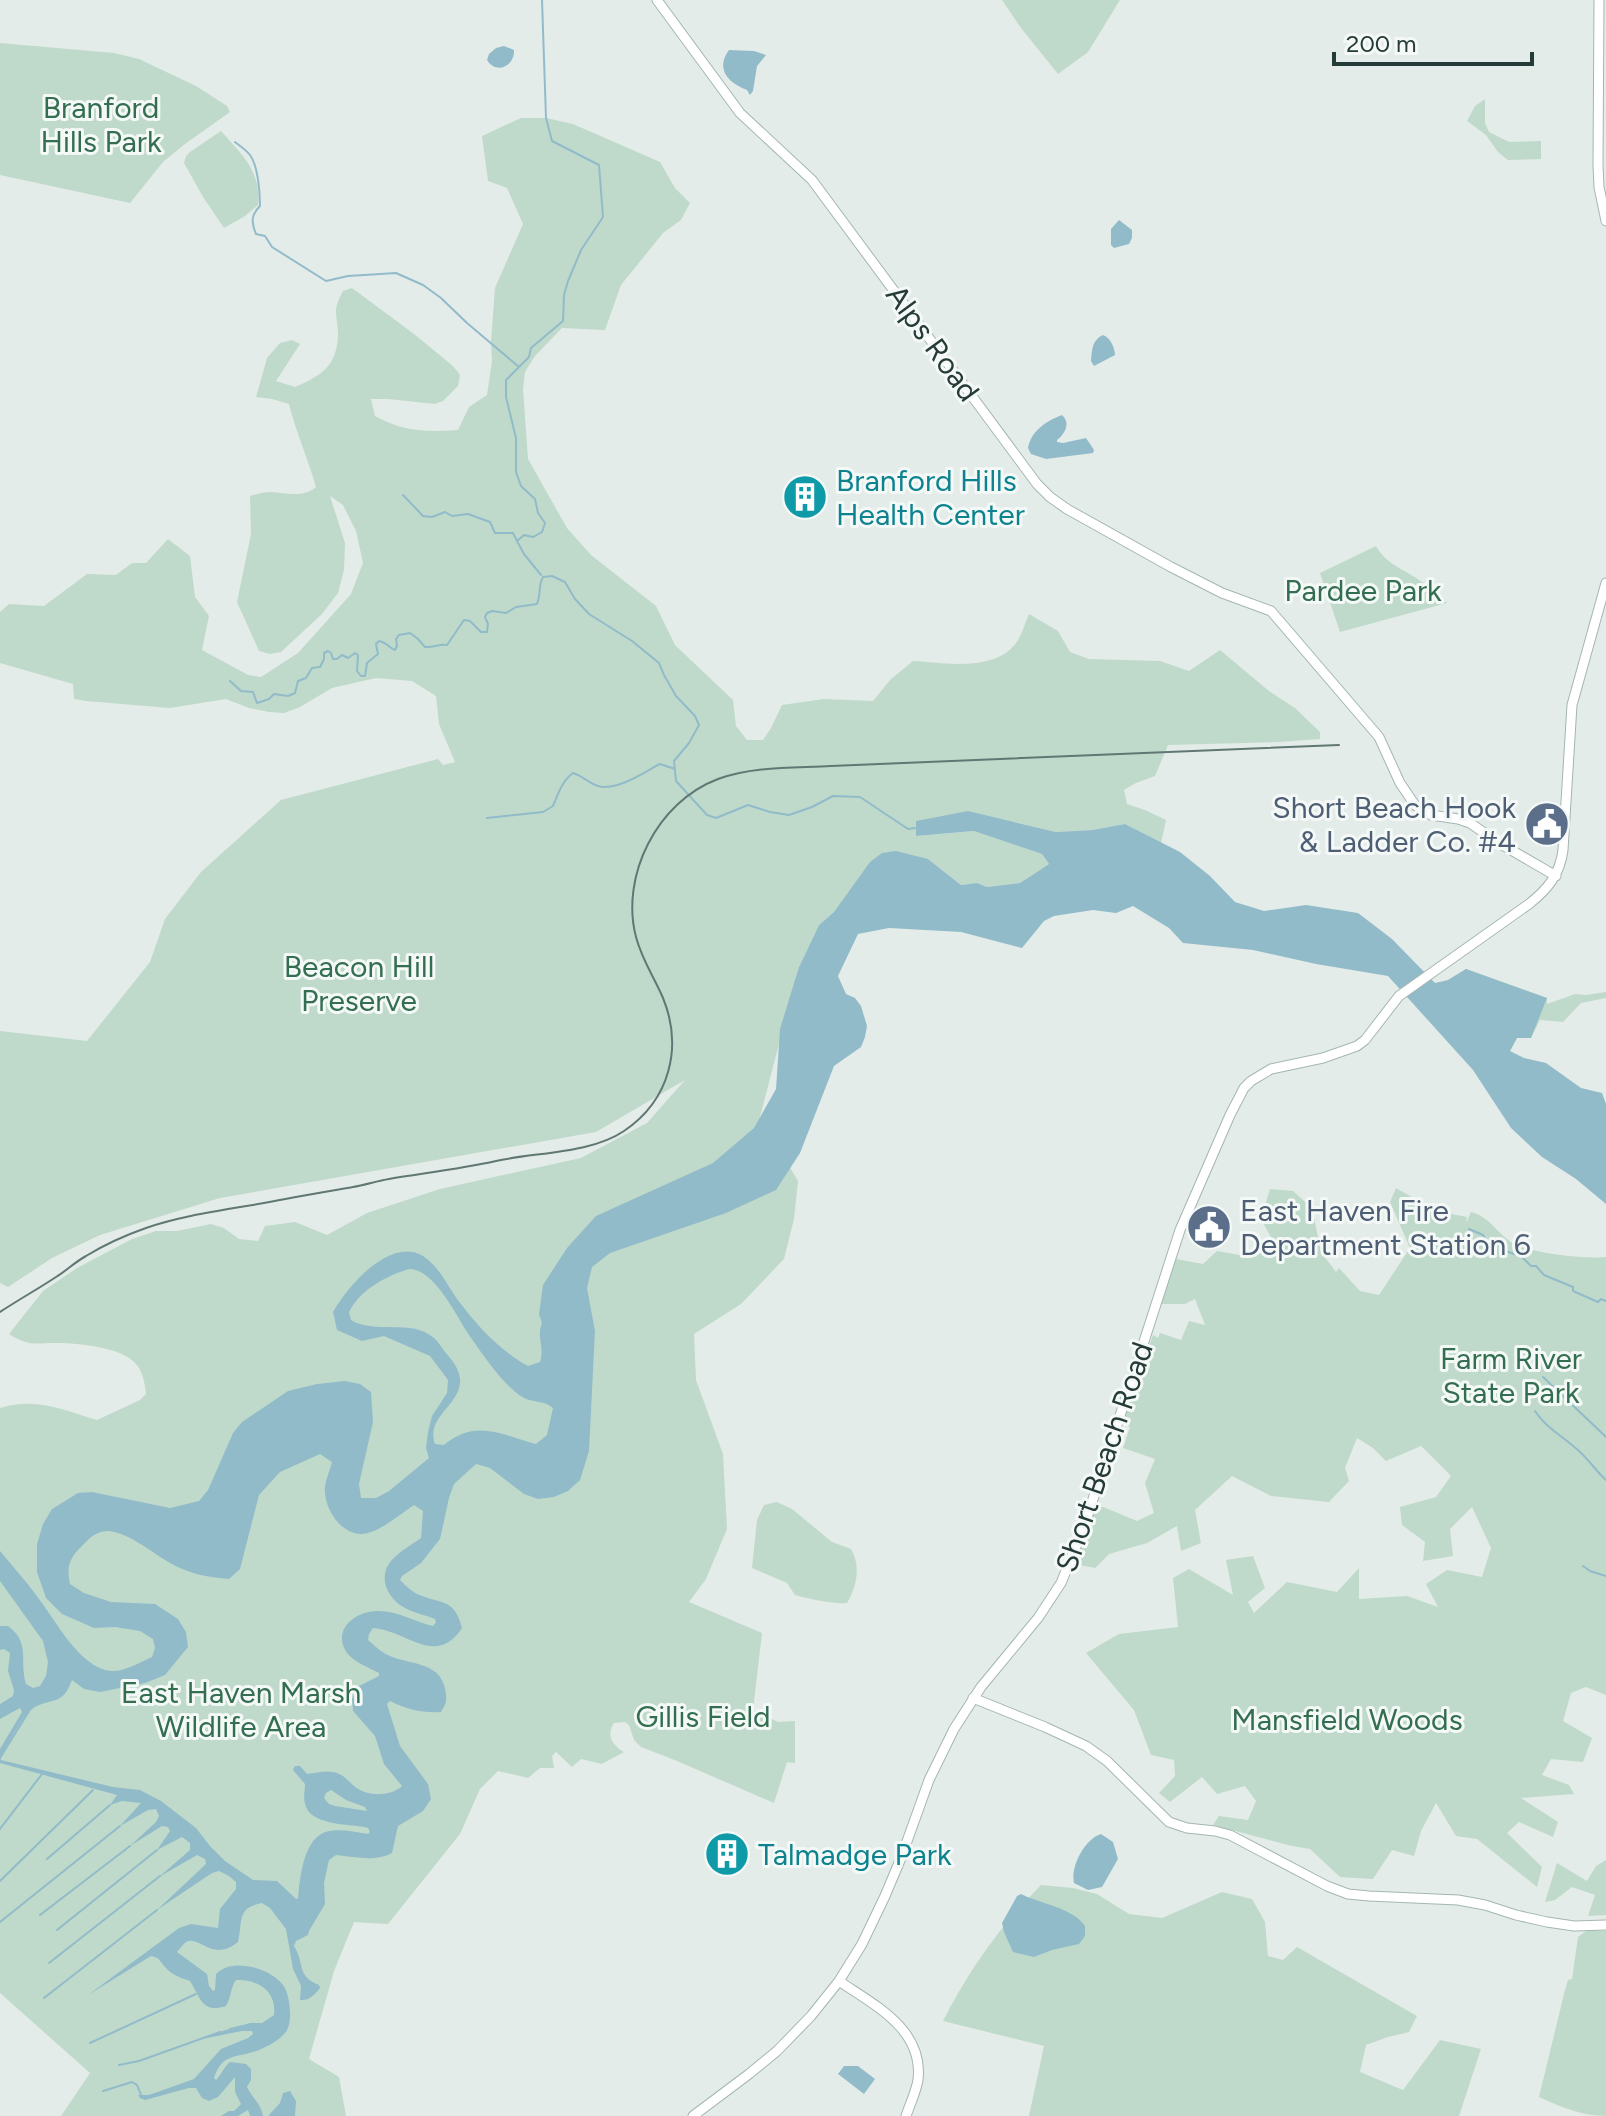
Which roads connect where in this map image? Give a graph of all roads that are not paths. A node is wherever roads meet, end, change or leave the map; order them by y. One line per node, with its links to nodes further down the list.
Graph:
1 (657, 0): 5 (main road, Alps Road)
2 (1599, 0): 3 (main road)
3 (1606, 221)
4 (1606, 583): 5 (main road)
5 (1556, 876): 6 (main road, Short Beach Road)
6 (973, 1698): 7 (main road); 8 (main road, Short Beach Road)
7 (1606, 1925)
8 (839, 1981): 9 (main road, Short Beach Road); 10 (main road)
9 (693, 2116)
10 (906, 2116)

